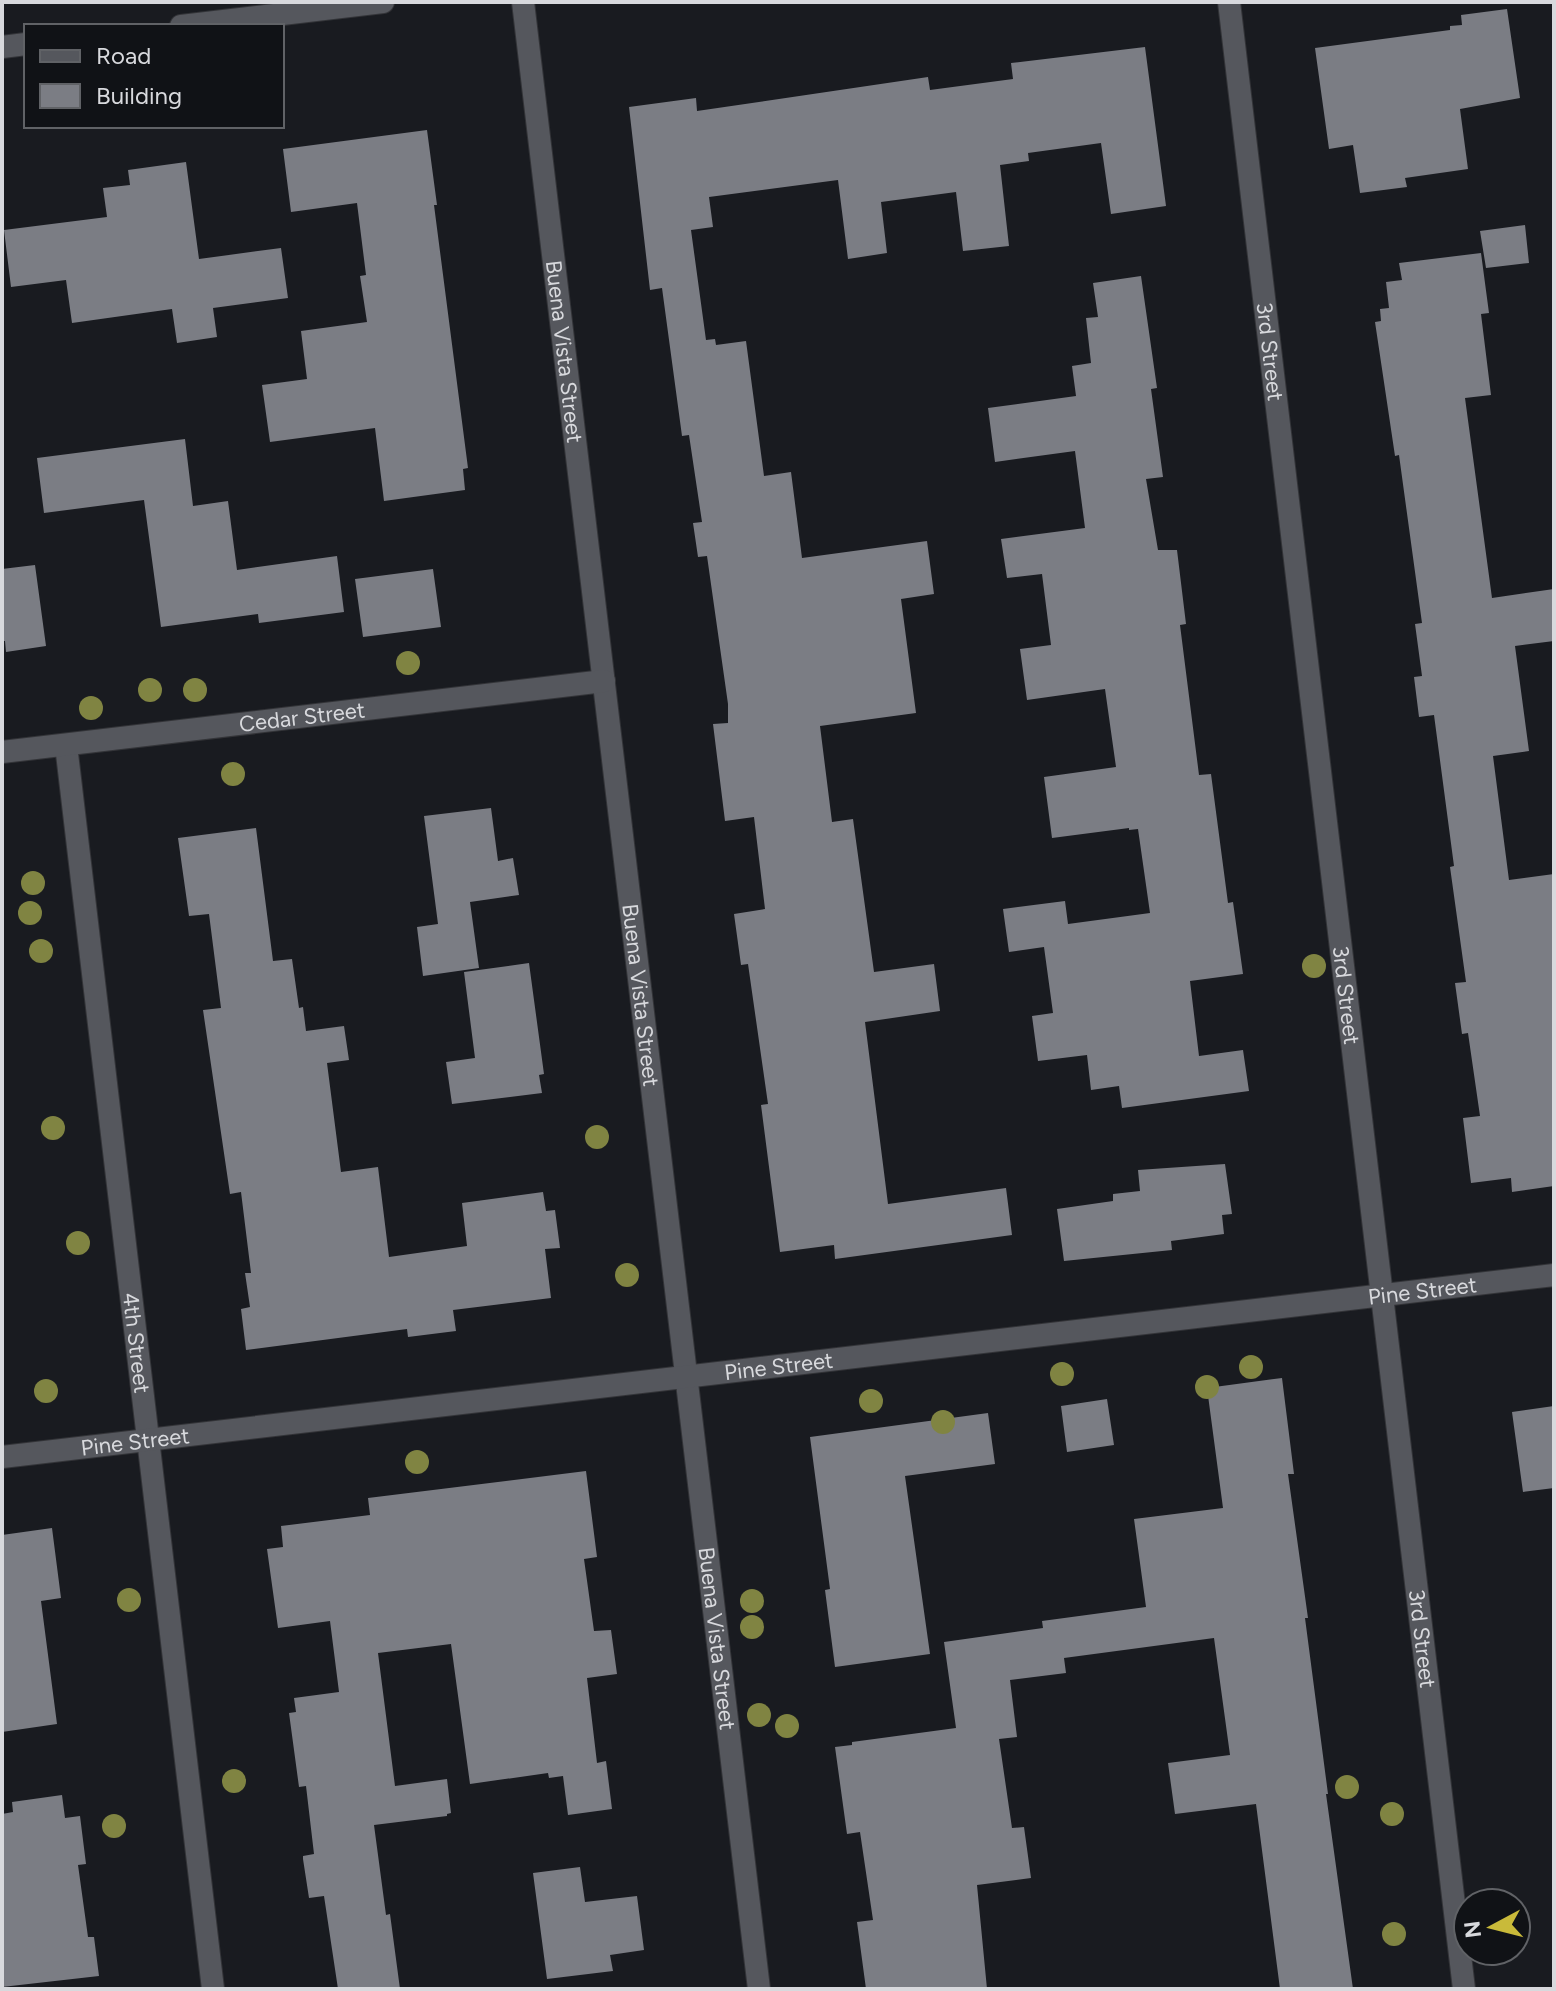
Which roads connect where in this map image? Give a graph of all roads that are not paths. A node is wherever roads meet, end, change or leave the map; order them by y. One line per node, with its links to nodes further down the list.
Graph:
1 (383, 2): 4 (street)
2 (523, 2): 7 (street, Buena Vista Street)
3 (1229, 2): 11 (street, 3rd Street)
4 (198, 24)
5 (24, 44): 6 (street)
6 (2, 47)
7 (604, 681): 8 (street, Cedar Street); 12 (street, Buena Vista Street)
8 (66, 745): 9 (street, Cedar Street); 13 (street, 4th Street)
9 (2, 752)
10 (1554, 1275): 11 (street, Pine Street)
11 (1381, 1295): 12 (street, Pine Street); 17 (street, 3rd Street)
12 (686, 1377): 13 (street, Pine Street); 16 (street, Buena Vista Street)
13 (148, 1440): 14 (street, Pine Street); 15 (street, 4th Street)
14 (2, 1457)
15 (213, 1989)
16 (759, 1989)
17 (1464, 1989)

